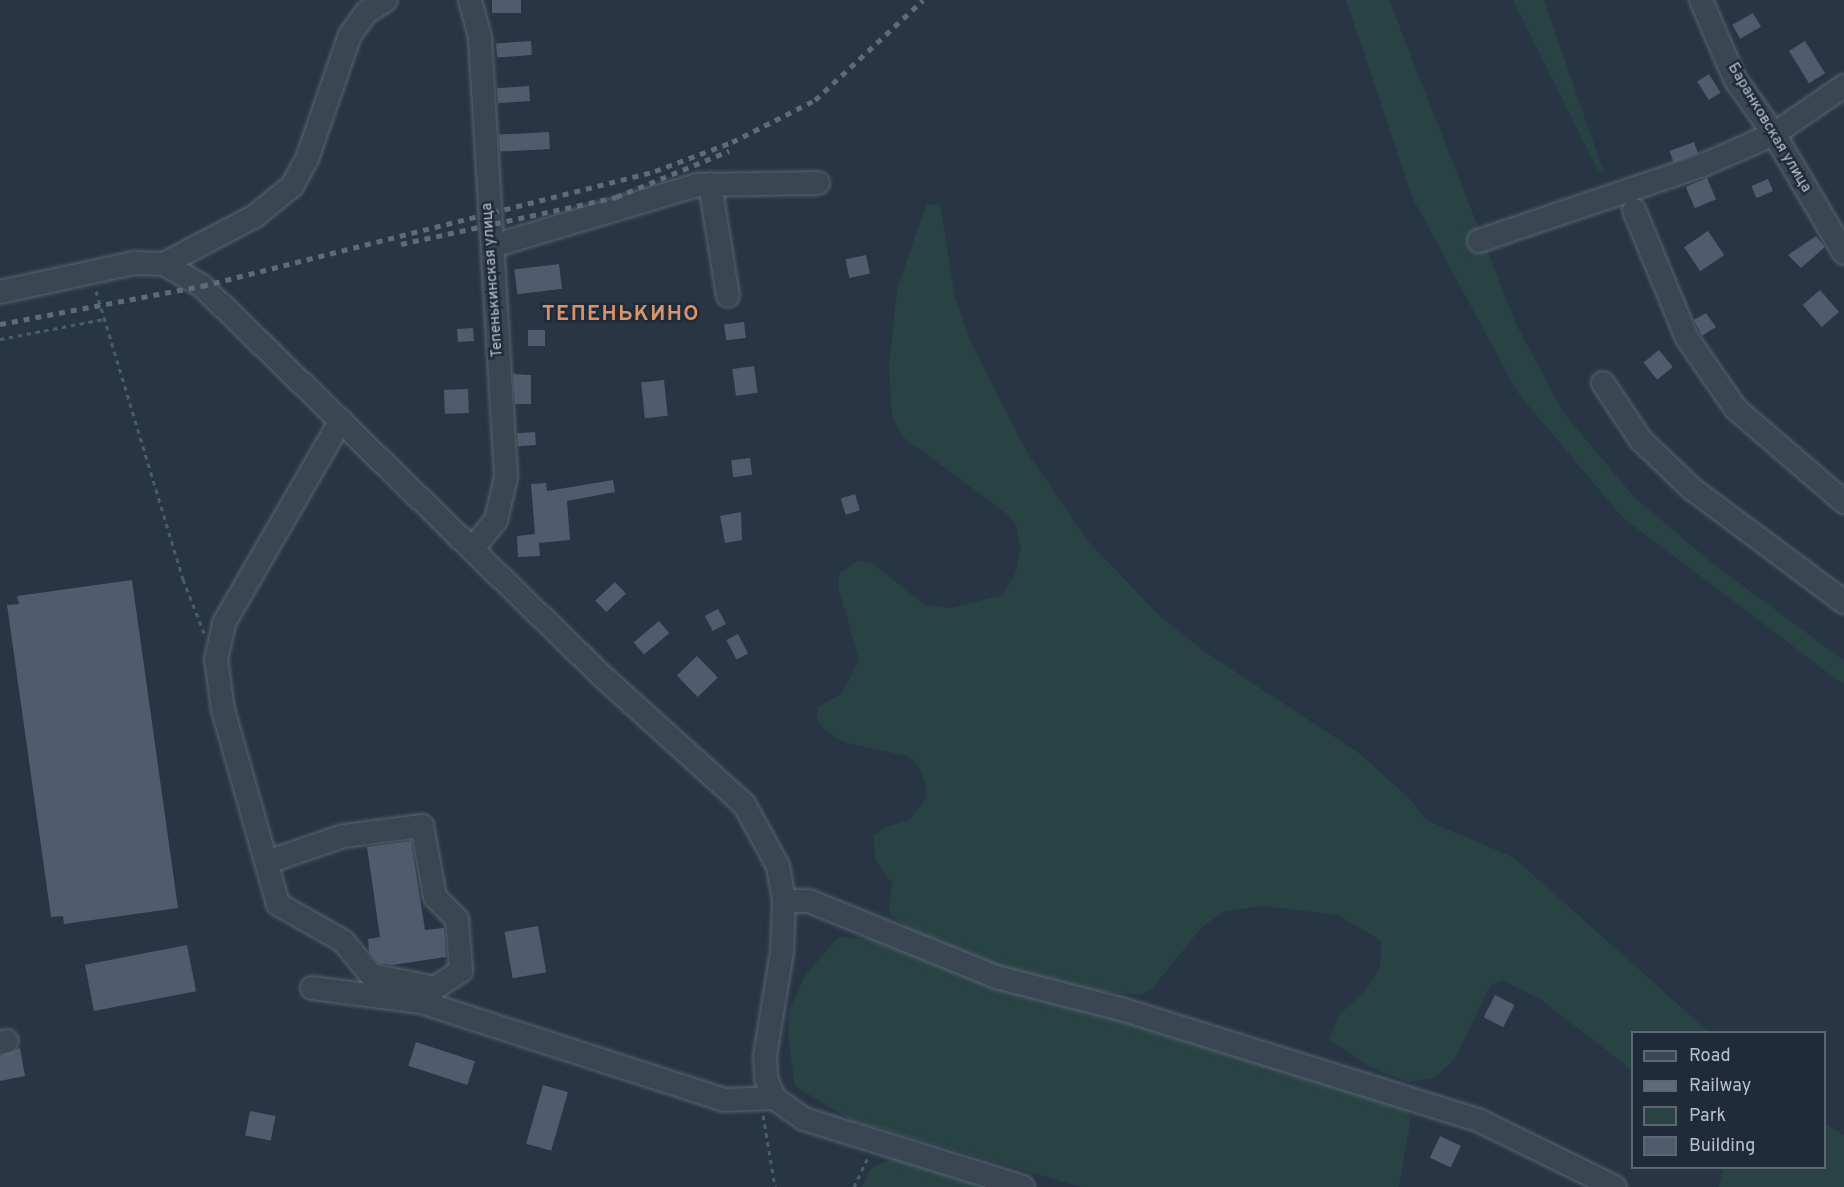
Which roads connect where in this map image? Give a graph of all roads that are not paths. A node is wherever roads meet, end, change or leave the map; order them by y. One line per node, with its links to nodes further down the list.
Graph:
1 (386, 0): 12 (street)
2 (470, 0): 11 (street, Тепенькинская улица)
3 (1701, 0): 5 (street, Баранковская улица)
4 (1844, 86): 5 (street)
5 (1774, 134): 9 (street); 10 (street, Баранковская улица)
6 (818, 183): 7 (street)
7 (710, 184): 11 (street); 14 (street)
8 (1634, 210): 17 (street)
9 (1479, 241)
10 (1842, 245)
11 (493, 246): 18 (street, Тепенькинская улица)
12 (164, 264): 13 (street); 16 (street)
13 (0, 292)
14 (728, 296)
15 (1603, 384): 19 (street)
16 (341, 420): 18 (street); 20 (street)
17 (1844, 502)
18 (472, 550): 21 (street)
19 (1844, 602)
20 (267, 862): 20 (street)
21 (784, 901): 23 (street); 25 (street)
22 (312, 988): 23 (street)
23 (768, 1098): 24 (street)
24 (1023, 1187)
25 (1615, 1187)

